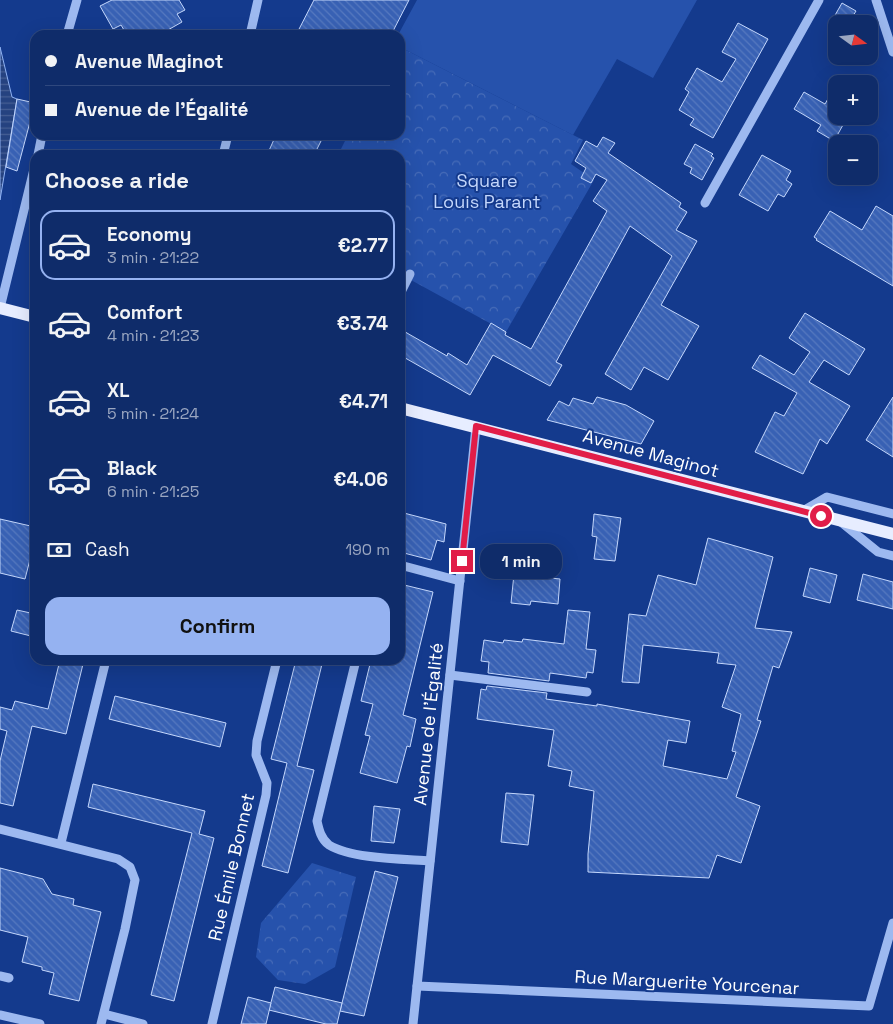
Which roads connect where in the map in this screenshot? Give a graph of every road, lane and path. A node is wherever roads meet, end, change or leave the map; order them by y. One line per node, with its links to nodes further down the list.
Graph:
1 (77, 0): 5 (street)
2 (258, 0): 6 (street)
3 (819, 0): 9 (street)
4 (876, 0): 7 (street)
5 (68, 30)
6 (251, 30)
7 (893, 52)
8 (30, 185): 12 (street)
9 (705, 203)
10 (410, 274): 11 (street)
11 (405, 284)
12 (0, 308): 13 (main road)
13 (30, 316)
14 (405, 409): 15 (main road, Avenue Maginot)
15 (476, 426): 16 (main road, Avenue Maginot); 22 (street, Avenue de l'Égalité)
16 (803, 512): 17 (street); 18 (main road, Avenue Maginot)
17 (893, 514)
18 (839, 520): 19 (main road, Avenue Maginot); 20 (street)
19 (893, 534)
20 (893, 556)
21 (405, 566): 22 (street)
22 (460, 581): 26 (street, Avenue de l'Égalité)
23 (105, 665): 29 (street)
24 (276, 665): 38 (street, Rue Émile Bonnet)
25 (355, 665): 30 (street)
26 (450, 675): 27 (street); 30 (street, Avenue de l'Égalité)
27 (587, 692)
28 (0, 828): 29 (street)
29 (62, 844): 33 (street)
30 (430, 861): 32 (street, Avenue de l'Égalité)
31 (893, 923): 32 (street, Rue Marguerite Yourcenar)
32 (417, 986): 39 (street, Avenue de l'Égalité)
33 (104, 1014): 36 (street); 37 (street)
34 (0, 1015): 35 (street)
35 (40, 1024)
36 (102, 1024)
37 (143, 1024)
38 (212, 1024)
39 (413, 1024)

